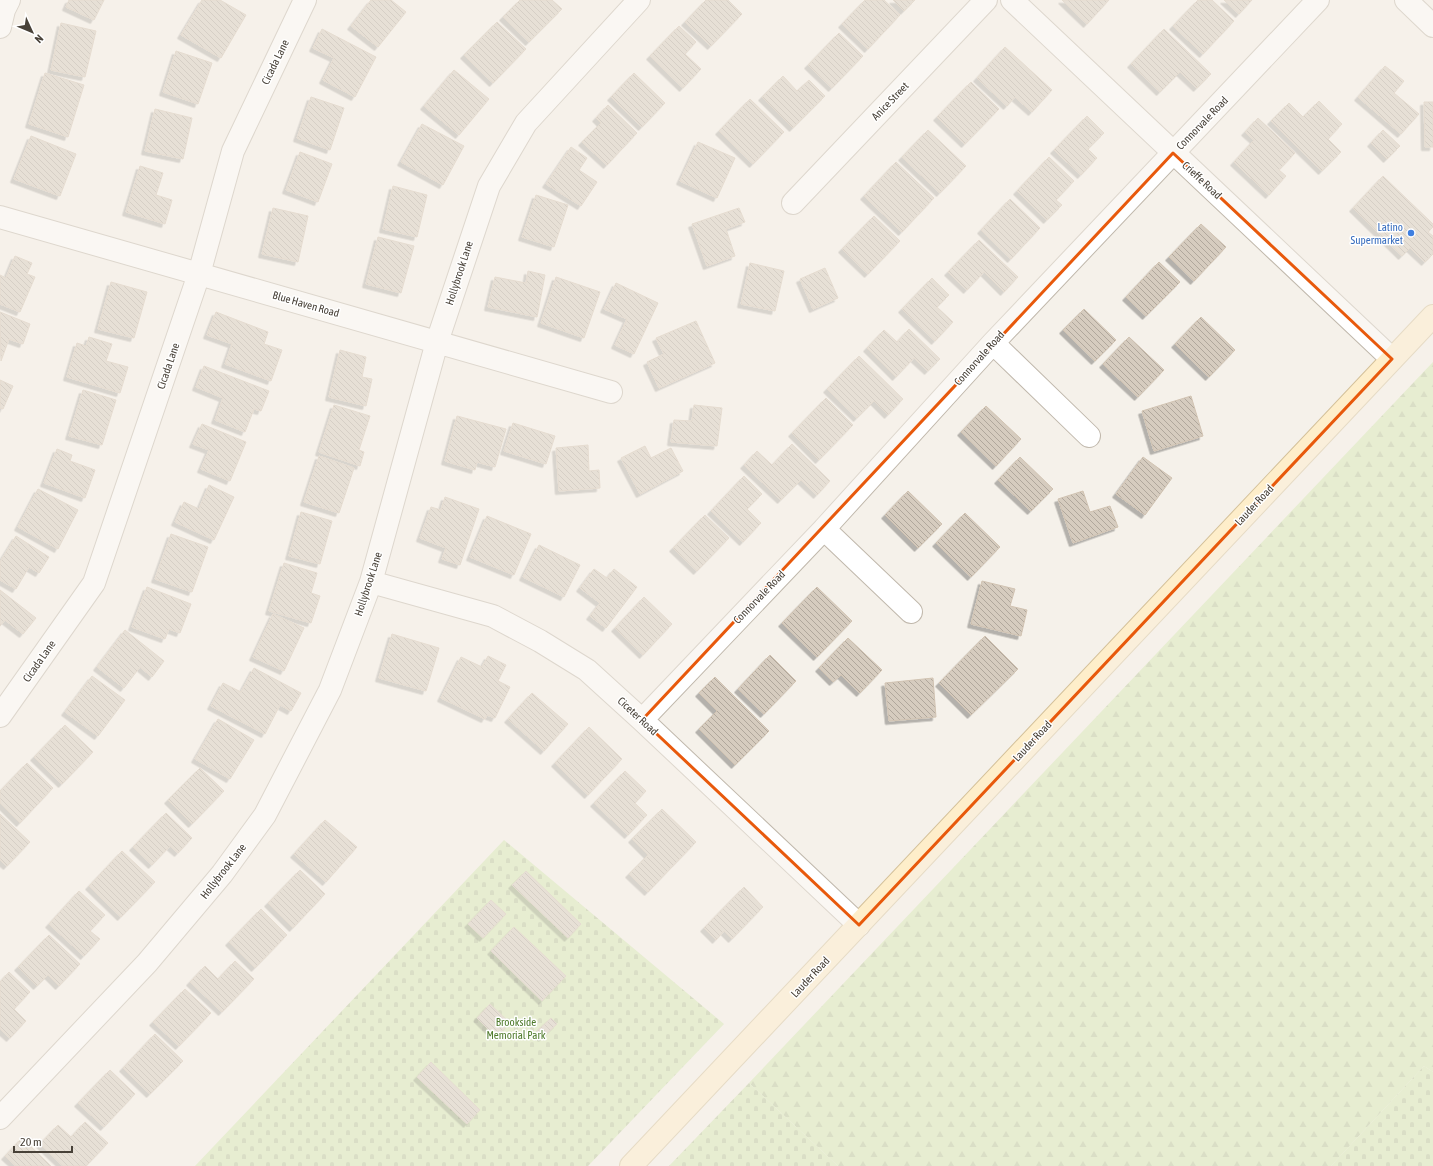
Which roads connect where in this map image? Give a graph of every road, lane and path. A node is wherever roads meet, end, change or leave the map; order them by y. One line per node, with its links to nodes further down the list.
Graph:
1 (10, 0): 9 (street)
2 (305, 0): 13 (street, Cicada Lane)
3 (639, 0): 15 (street, Hollybrook Lane)
4 (986, 0): 11 (street, Anice Street)
5 (1012, 0): 10 (street, Crieffe Road)
6 (1318, 0): 10 (street, Connorvale Road)
7 (1406, 0): 8 (street)
8 (1433, 26)
9 (0, 27)
10 (1173, 153): 16 (street, Connorvale Road); 17 (street, Crieffe Road)
11 (794, 203)
12 (0, 217): 13 (street, Blue Haven Road)
13 (199, 274): 15 (street, Blue Haven Road); 23 (street, Cicada Lane)
14 (1433, 316): 17 (main road, Lauder Road)
15 (437, 342): 18 (street, Blue Haven Road); 21 (street, Hollybrook Lane)
16 (993, 342): 19 (street); 20 (street, Connorvale Road)
17 (1392, 359): 25 (main road, Lauder Road)
18 (612, 392)
19 (1089, 436)
20 (824, 529): 22 (street); 24 (street, Connorvale Road)
21 (371, 582): 24 (street, Ciceter Road); 26 (street, Hollybrook Lane)
22 (912, 612)
23 (0, 716)
24 (642, 720): 25 (street, Ciceter Road)
25 (859, 925): 27 (main road, Lauder Road)
26 (0, 1118)
27 (631, 1166)

